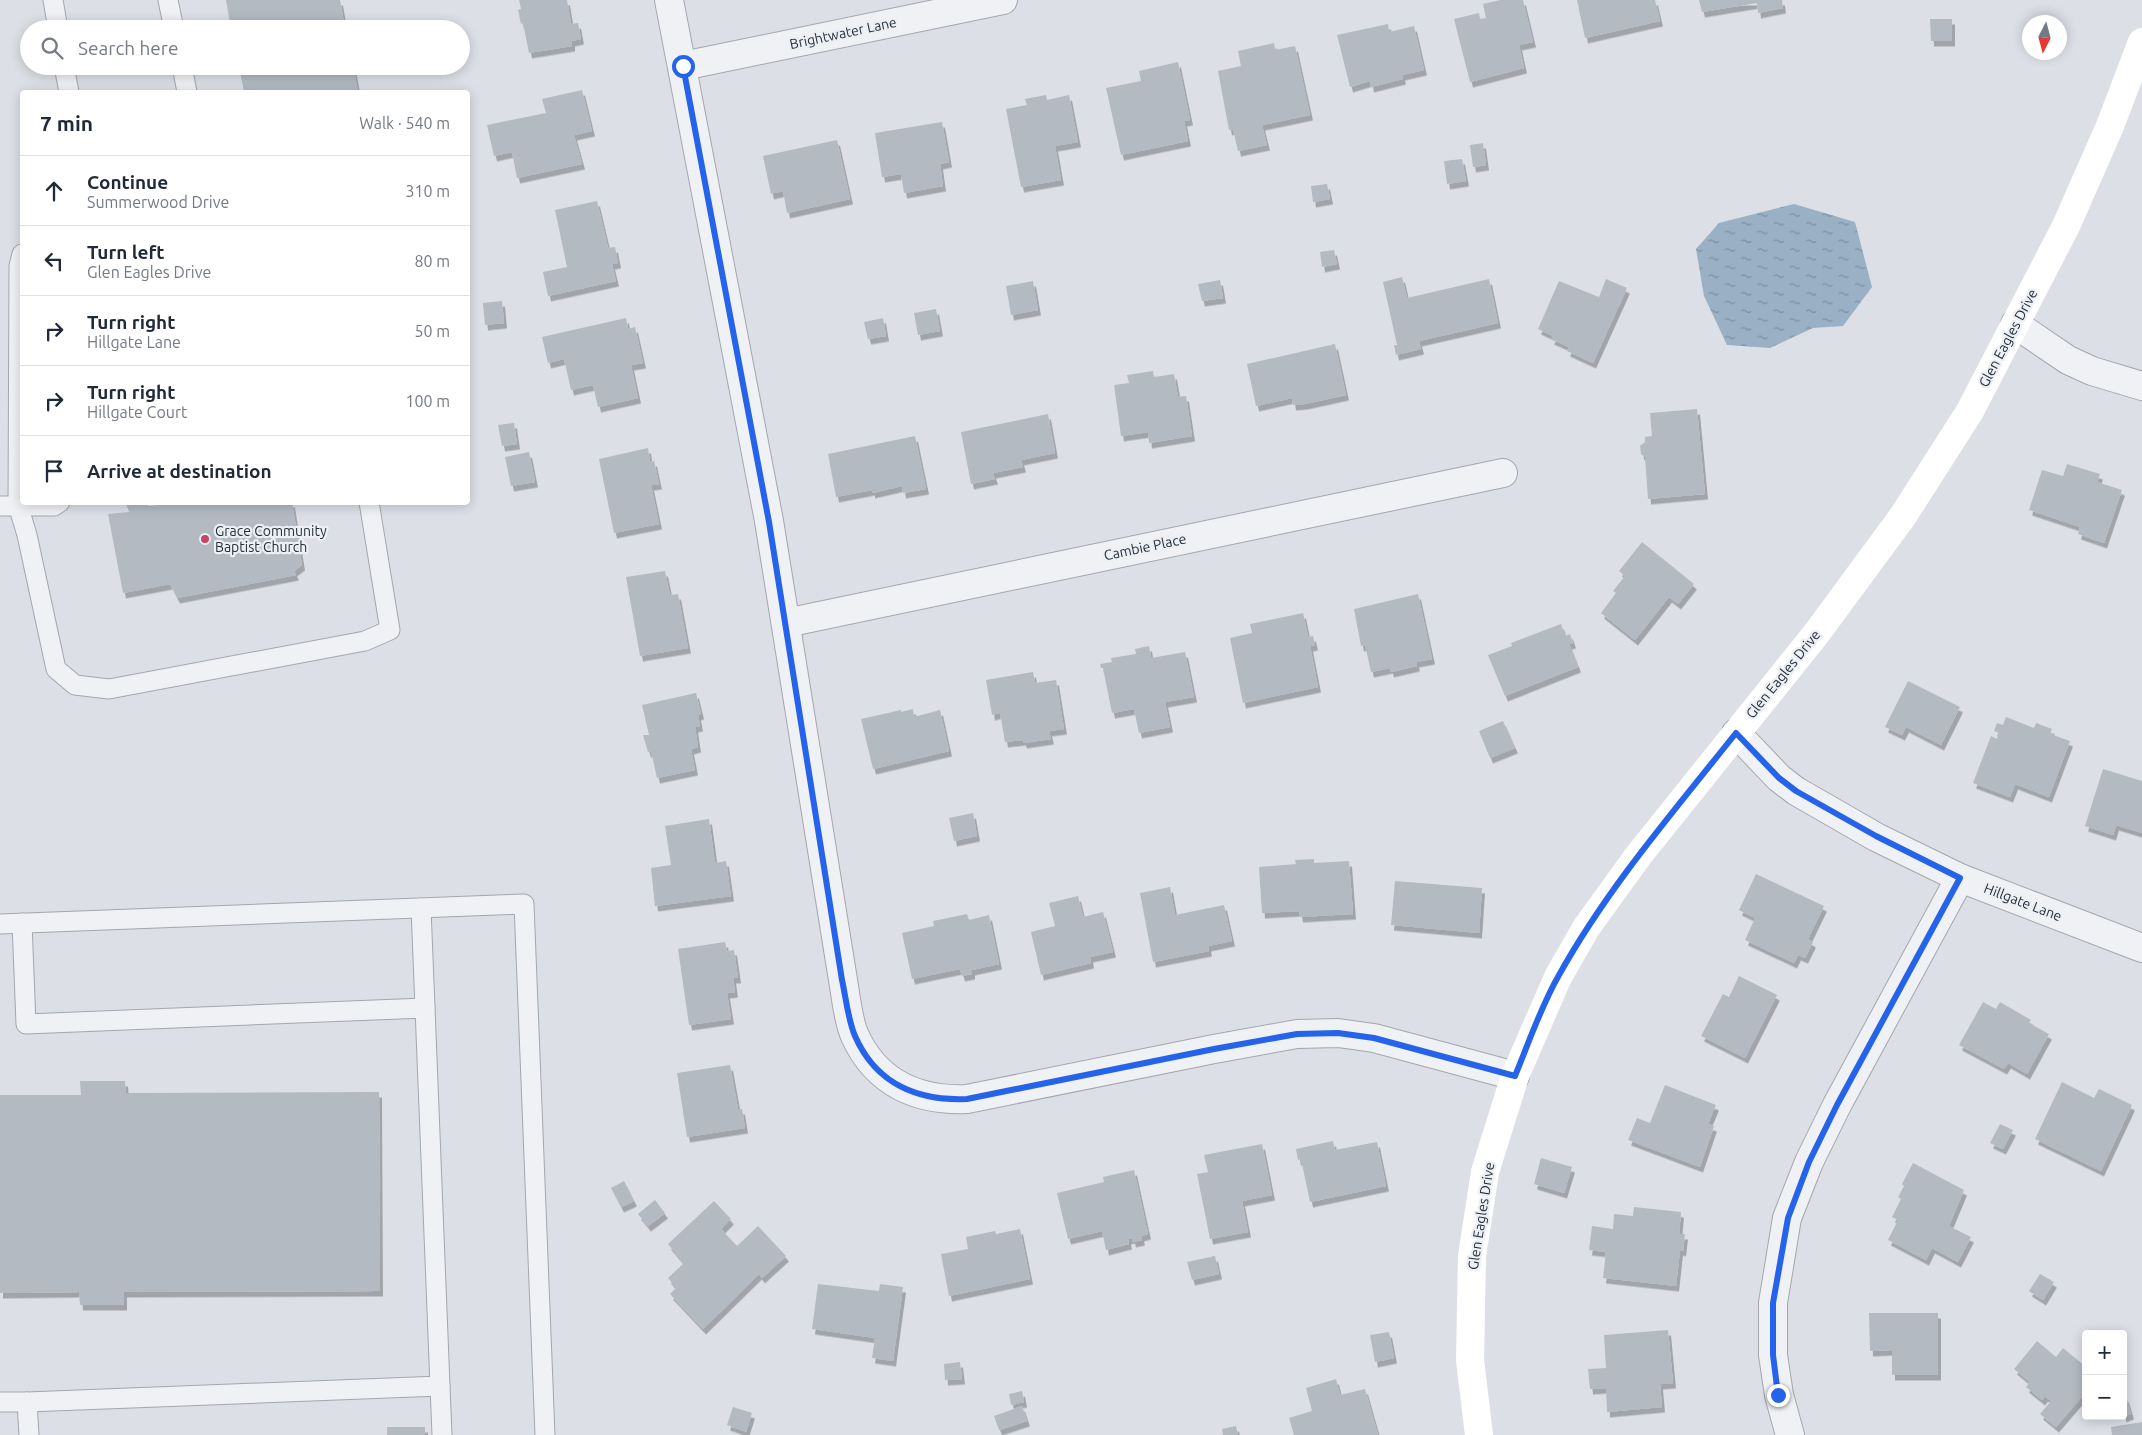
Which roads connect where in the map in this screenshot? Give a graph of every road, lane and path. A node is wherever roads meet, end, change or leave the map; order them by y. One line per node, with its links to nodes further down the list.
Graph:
1 (52, 0): 5 (lane)
2 (168, 0): 6 (lane)
3 (669, 0): 8 (street)
4 (1003, 0): 8 (street, Brightwater Lane)
5 (56, 20)
6 (172, 20)
7 (2142, 42): 14 (street, Glen Eagles Drive)
8 (683, 66): 20 (street)
9 (66, 75): 11 (lane)
10 (184, 75): 12 (lane)
11 (69, 90)
12 (187, 90)
13 (20, 262): 17 (lane)
14 (2015, 324): 15 (street); 21 (street, Glen Eagles Drive)
15 (2142, 386)
16 (1503, 473): 20 (street, Cambie Place)
17 (9, 505): 18 (lane); 19 (lane)
18 (56, 505)
19 (369, 505)
20 (786, 624): 28 (street)
21 (1736, 733): 22 (street, Hillgate Lane); 28 (street, Glen Eagles Drive)
22 (1960, 878): 26 (street, Hillgate Lane); 36 (street)
23 (421, 908): 24 (lane); 27 (lane); 34 (lane)
24 (22, 923): 25 (lane); 27 (lane)
25 (0, 924)
26 (2142, 948)
27 (425, 1008): 29 (lane)
28 (1515, 1076): 35 (street, Glen Eagles Drive)
29 (440, 1386): 31 (lane); 33 (lane)
30 (0, 1402): 31 (lane)
31 (27, 1402): 32 (lane)
32 (29, 1435)
33 (442, 1435)
34 (545, 1435)
35 (1479, 1435)
36 (1790, 1435)

